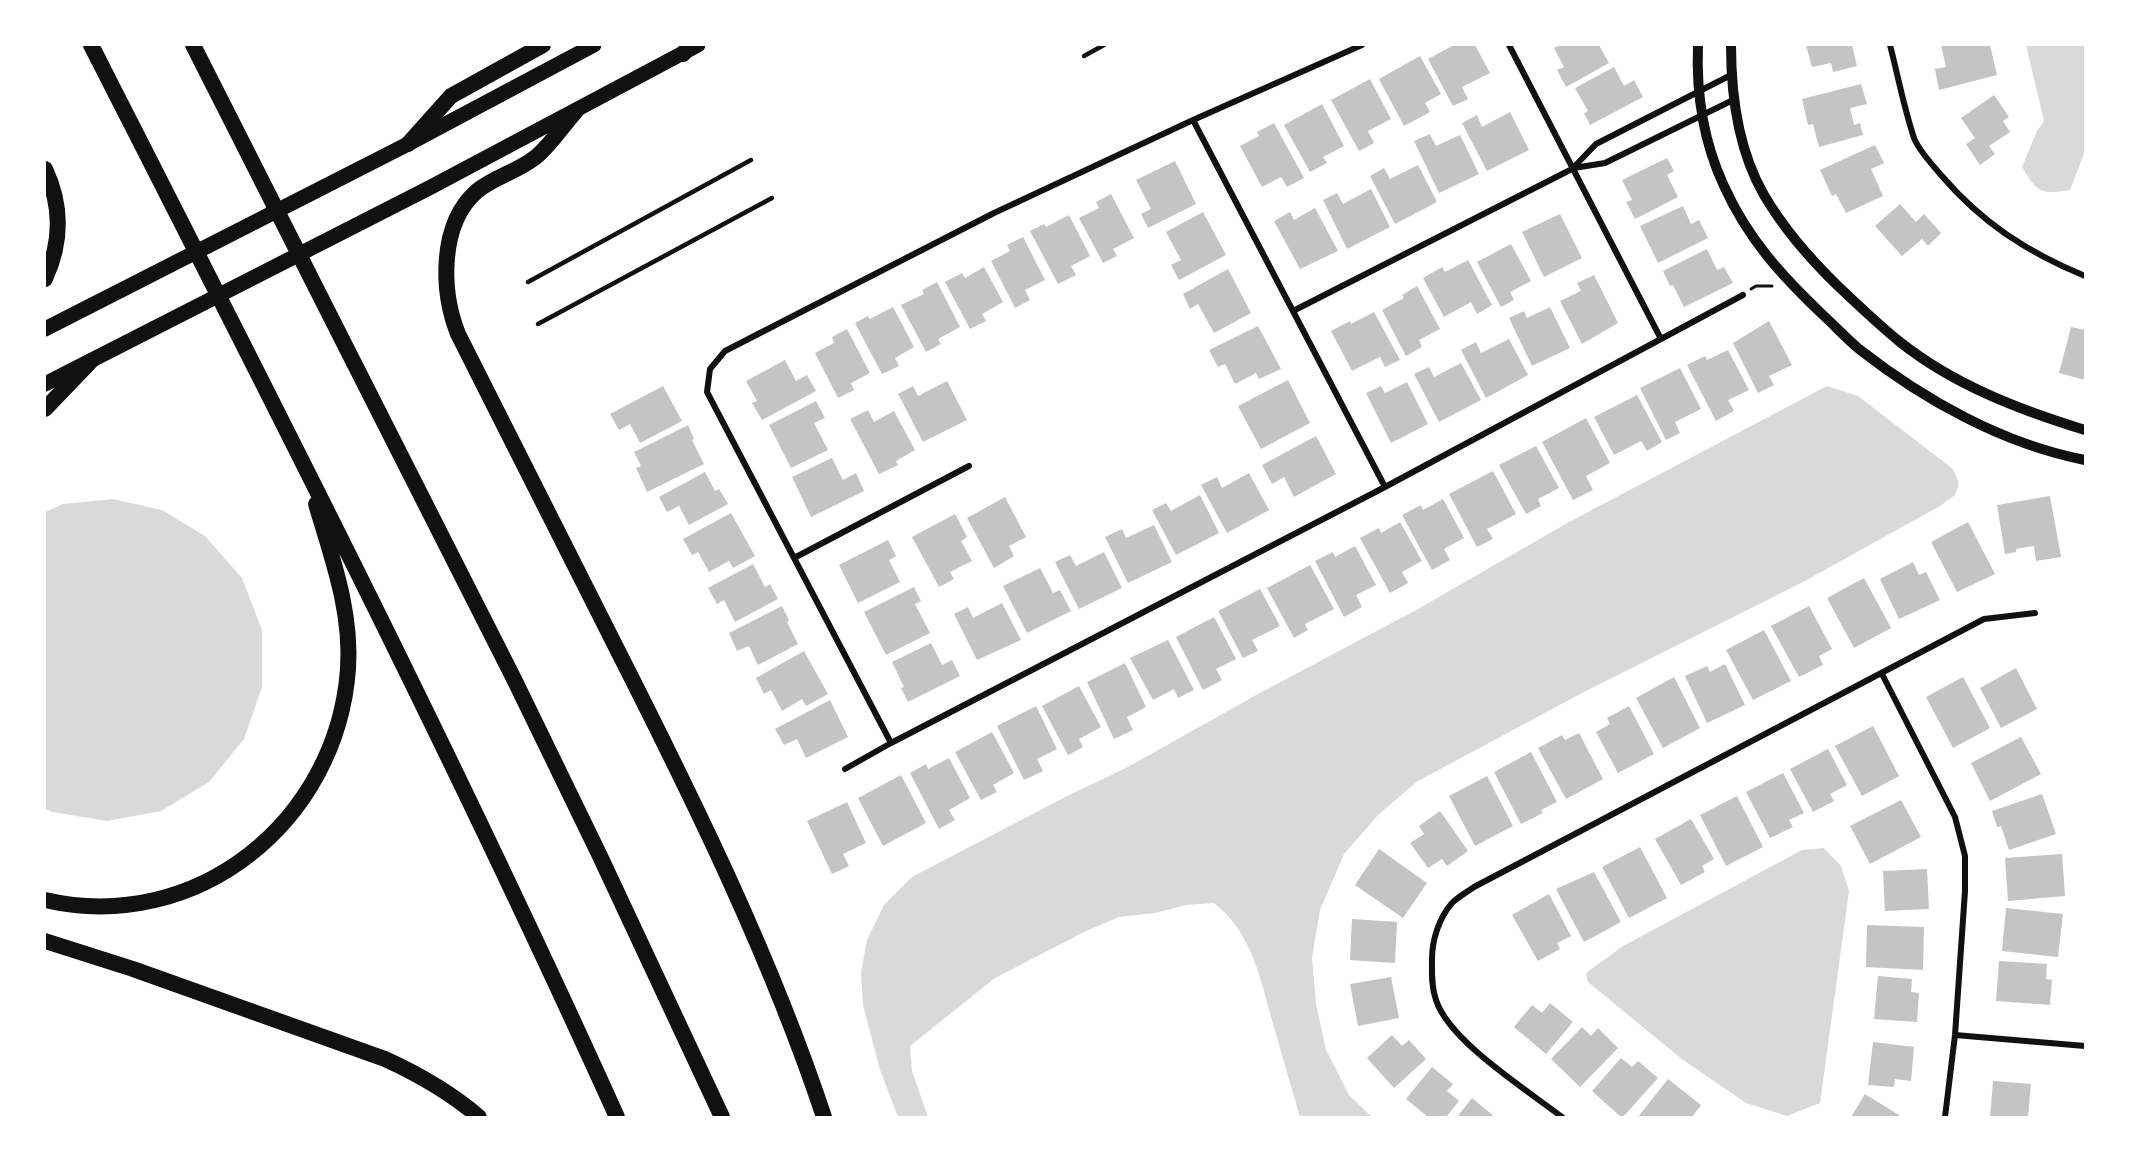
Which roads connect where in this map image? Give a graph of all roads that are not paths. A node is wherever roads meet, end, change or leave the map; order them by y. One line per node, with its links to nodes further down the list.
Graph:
1 (91, 45): 37 (highway)
2 (193, 45): 52 (highway)
3 (543, 45): 20 (highway)
4 (594, 45): 20 (main road)
5 (698, 45): 12 (main road)
6 (1104, 45): 13 (lane)
7 (1362, 45): 19 (street)
8 (1509, 45): 22 (street)
9 (1698, 45): 15 (street)
10 (1731, 45): 14 (street)
11 (1890, 45): 25 (street)
12 (686, 50): 17 (main road)
13 (1084, 56)
14 (1731, 75): 15 (street); 16 (street)
15 (1698, 92): 18 (street); 22 (street)
16 (1733, 100): 18 (street); 36 (street)
17 (576, 111): 33 (main road); 53 (highway)
18 (1701, 115): 22 (street); 38 (street)
19 (1193, 120): 29 (street); 41 (street)
20 (408, 144): 31 (main road)
21 (751, 160): 27 (lane)
22 (1574, 168): 29 (street); 32 (street)
23 (45, 169): 26 (highway)
24 (772, 198): 30 (lane)
25 (2085, 276)
26 (45, 279)
27 (528, 282)
28 (1743, 295): 32 (street)
29 (1293, 311): 40 (street)
30 (538, 324)
31 (45, 329)
32 (1661, 339): 40 (street)
33 (92, 361): 34 (main road); 35 (highway)
34 (45, 384)
35 (45, 409)
36 (2085, 430)
37 (302, 460): 46 (highway); 51 (highway)
38 (2085, 460)
39 (969, 466): 41 (street)
40 (1385, 487): 44 (street)
41 (794, 558): 44 (street)
42 (2035, 613): 43 (street)
43 (1882, 674): 48 (street); 54 (street)
44 (891, 743): 45 (street)
45 (845, 769)
46 (45, 900)
47 (45, 941): 50 (highway)
48 (1955, 1035): 49 (street); 55 (street)
49 (2085, 1046)
50 (479, 1117)
51 (617, 1117)
52 (722, 1117)
53 (824, 1117)
54 (1563, 1117)
55 (1945, 1117)

